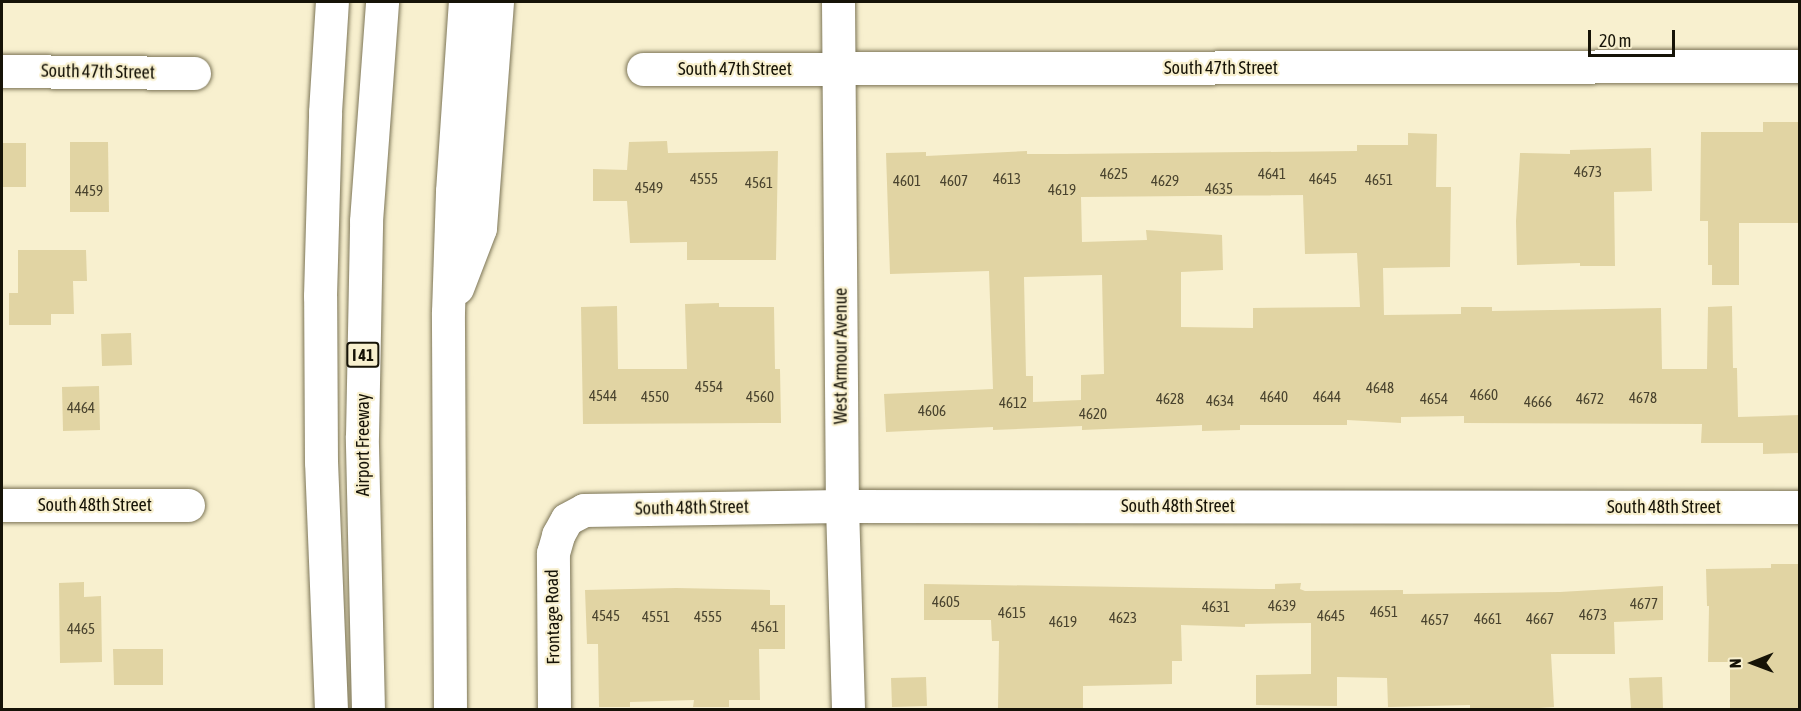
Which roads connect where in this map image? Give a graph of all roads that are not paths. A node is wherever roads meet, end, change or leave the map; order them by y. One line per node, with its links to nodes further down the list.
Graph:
1 (332, 2): 17 (main road)
2 (382, 2): 18 (main road, Airport Freeway / I 41)
3 (465, 2): 11 (main road)
4 (497, 2): 11 (main road)
5 (838, 2): 8 (main road, West Armour Avenue)
6 (1800, 66): 8 (main road, South 47th Street)
7 (643, 69): 8 (main road, South 47th Street)
8 (840, 69): 14 (main road, West Armour Avenue)
9 (2, 71): 10 (main road, South 47th Street)
10 (194, 73)
11 (448, 312): 19 (main road)
12 (2, 505): 13 (main road, South 48th Street)
13 (188, 505)
14 (842, 506): 15 (main road, South 48th Street); 16 (main road, South 48th Street); 21 (main road, West Armour Avenue)
15 (1800, 507)
16 (563, 526): 20 (main road, Frontage Road)
17 (331, 710)
18 (368, 710)
19 (450, 710)
20 (554, 710)
21 (848, 710)

